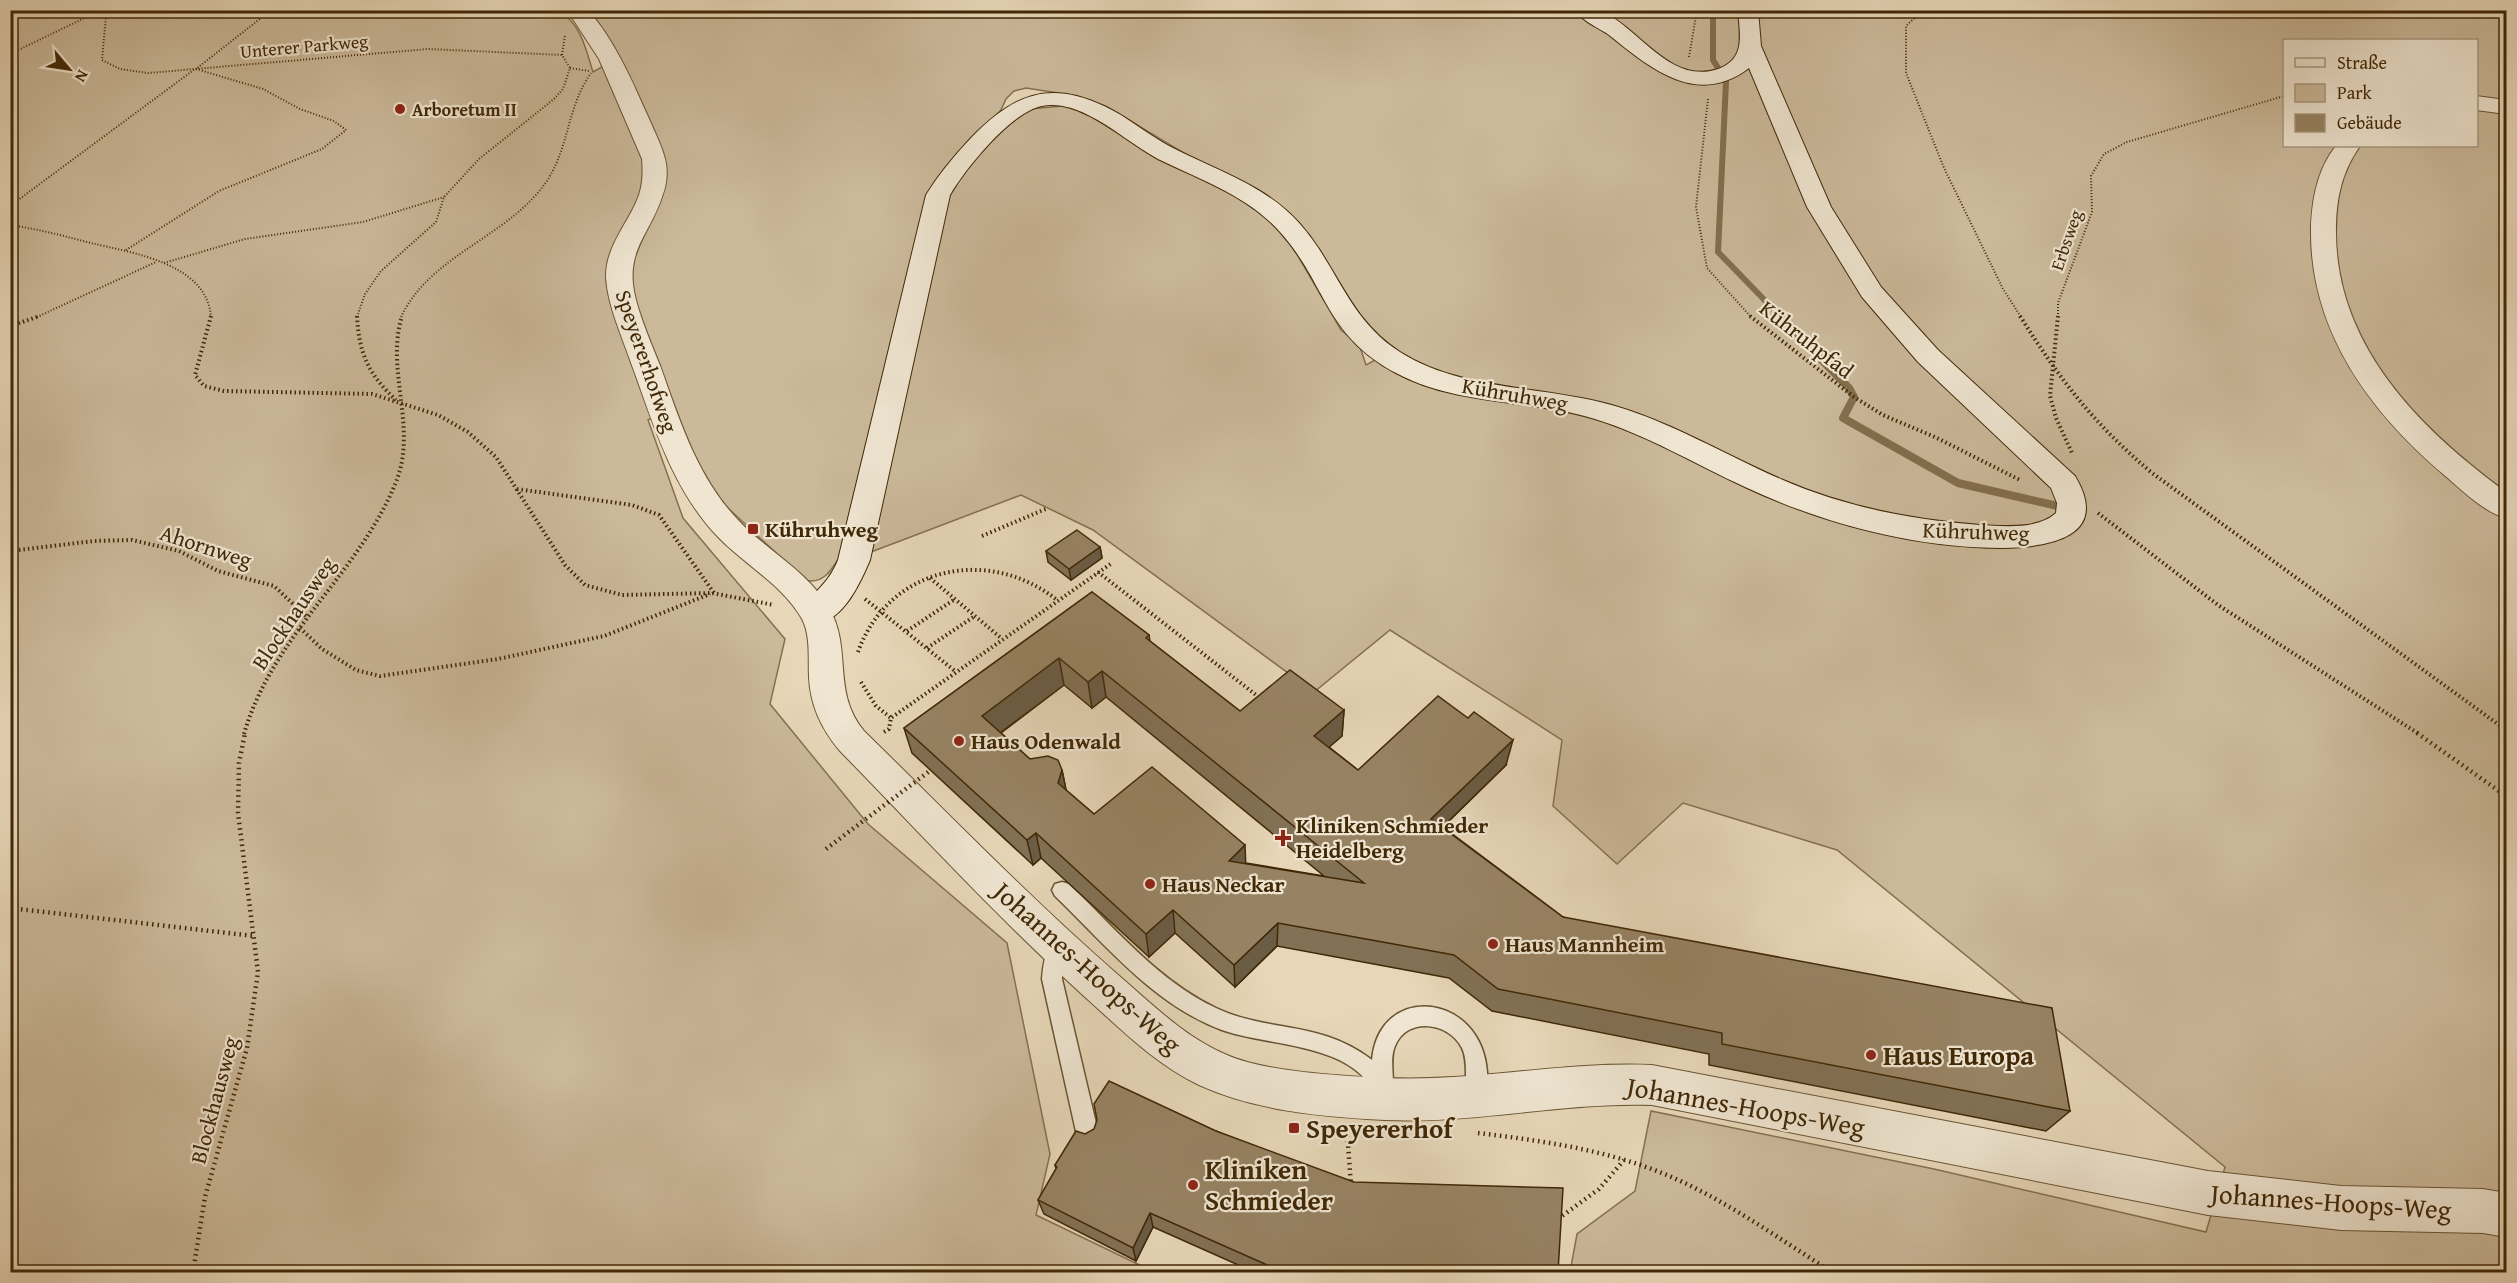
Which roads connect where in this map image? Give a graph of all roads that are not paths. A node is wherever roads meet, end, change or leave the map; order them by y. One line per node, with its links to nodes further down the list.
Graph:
1 (577, 10): 9 (street, Speyererhofweg)
2 (1585, 10): 4 (street)
3 (1748, 10): 4 (street)
4 (1751, 48): 9 (street, Kühruhweg)
5 (2478, 103): 6 (street)
6 (2506, 107)
7 (2347, 147): 8 (street)
8 (2506, 507)
9 (827, 602): 11 (street, Johannes-Hoops-Weg)
10 (1062, 890): 12 (lane)
11 (1058, 947): 12 (street, Johannes-Hoops-Weg); 14 (lane)
12 (1383, 1090): 13 (street, Johannes-Hoops-Weg); 13 (lane)
13 (1473, 1114): 15 (street, Johannes-Hoops-Weg)
14 (1088, 1136)
15 (2506, 1215)

